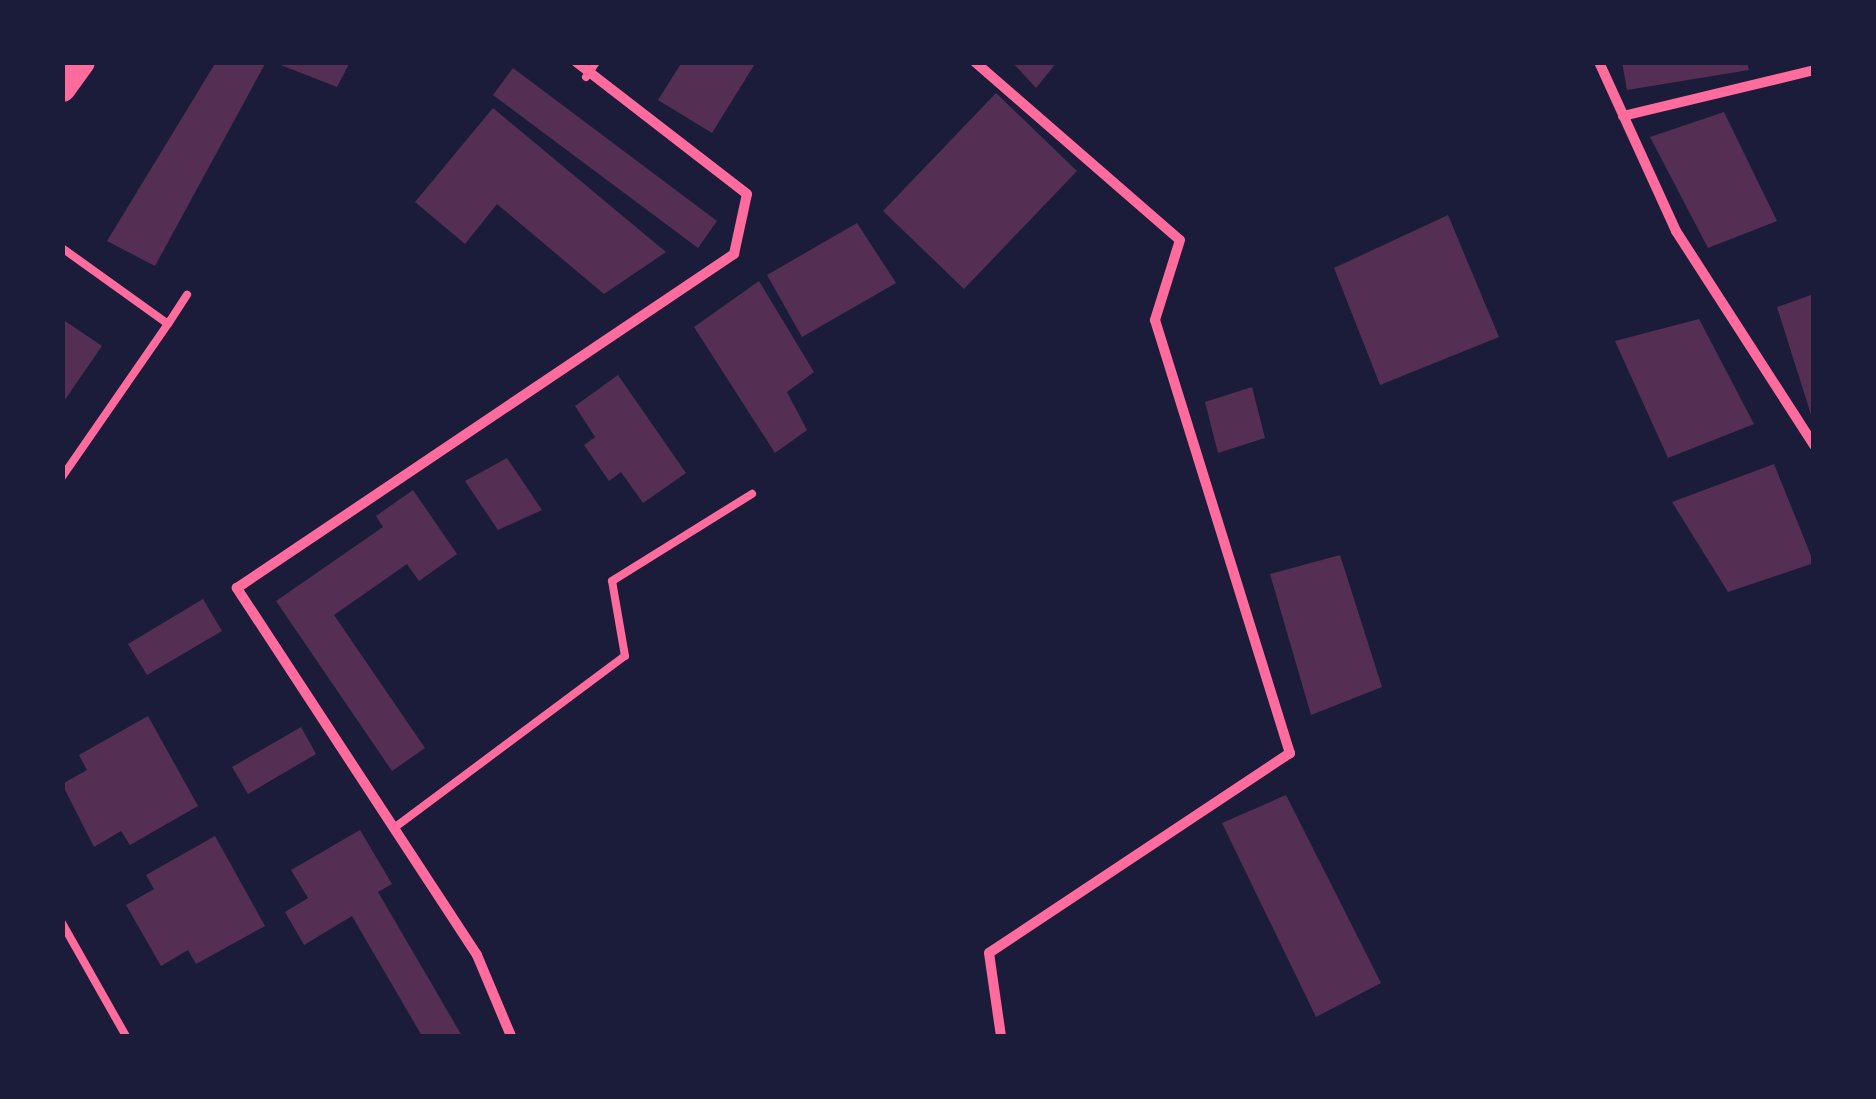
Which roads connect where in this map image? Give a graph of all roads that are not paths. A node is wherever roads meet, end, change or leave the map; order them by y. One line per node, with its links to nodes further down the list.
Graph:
1 (81, 62): 8 (highway)
2 (576, 62): 7 (street)
3 (596, 62): 7 (lane)
4 (975, 62): 20 (street)
5 (1598, 62): 9 (street)
6 (1814, 70): 9 (street)
7 (586, 78): 16 (street)
8 (62, 88)
9 (1623, 116): 13 (street)
10 (62, 248): 12 (lane)
11 (186, 295): 12 (lane)
12 (168, 324): 14 (lane)
13 (1812, 440)
14 (62, 477)
15 (752, 494): 16 (lane)
16 (394, 828): 19 (street)
17 (62, 923): 18 (lane)
18 (126, 1036)
19 (511, 1036)
20 (1001, 1036)

